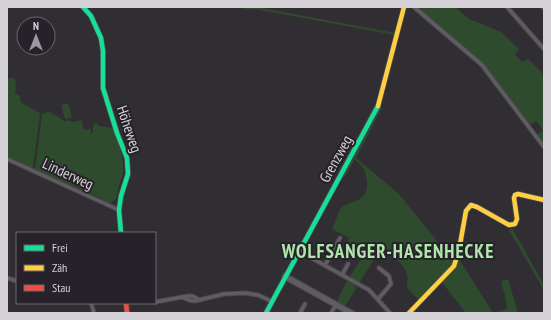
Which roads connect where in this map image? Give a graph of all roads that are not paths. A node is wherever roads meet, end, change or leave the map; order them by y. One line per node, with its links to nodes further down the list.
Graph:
1 (83, 7): 9 (street, Höheweg)
2 (404, 7): 12 (street, Grenzweg)
3 (414, 7): 6 (street)
4 (507, 7): 5 (street)
5 (544, 49)
6 (544, 147)
7 (7, 159): 9 (street, Linderweg)
8 (544, 200): 29 (street)
9 (119, 210): 10 (street, Höheweg)
10 (121, 232)
11 (340, 238): 14 (street)
12 (299, 251): 14 (street); 17 (street, Grenzweg)
13 (348, 264): 16 (street)
14 (325, 265): 16 (street)
15 (379, 268): 18 (street)
16 (342, 275): 18 (street)
17 (285, 276): 19 (street, Grenzweg); 22 (street); 27 (street)
18 (378, 299): 28 (street)
19 (271, 301): 20 (street); 23 (street, Grenzweg)
20 (156, 302)
21 (305, 304): 24 (street)
22 (336, 305): 25 (street); 26 (street)
23 (266, 313)
24 (300, 313)
25 (331, 313)
26 (349, 313)
27 (353, 313)
28 (390, 313)
29 (409, 313)

